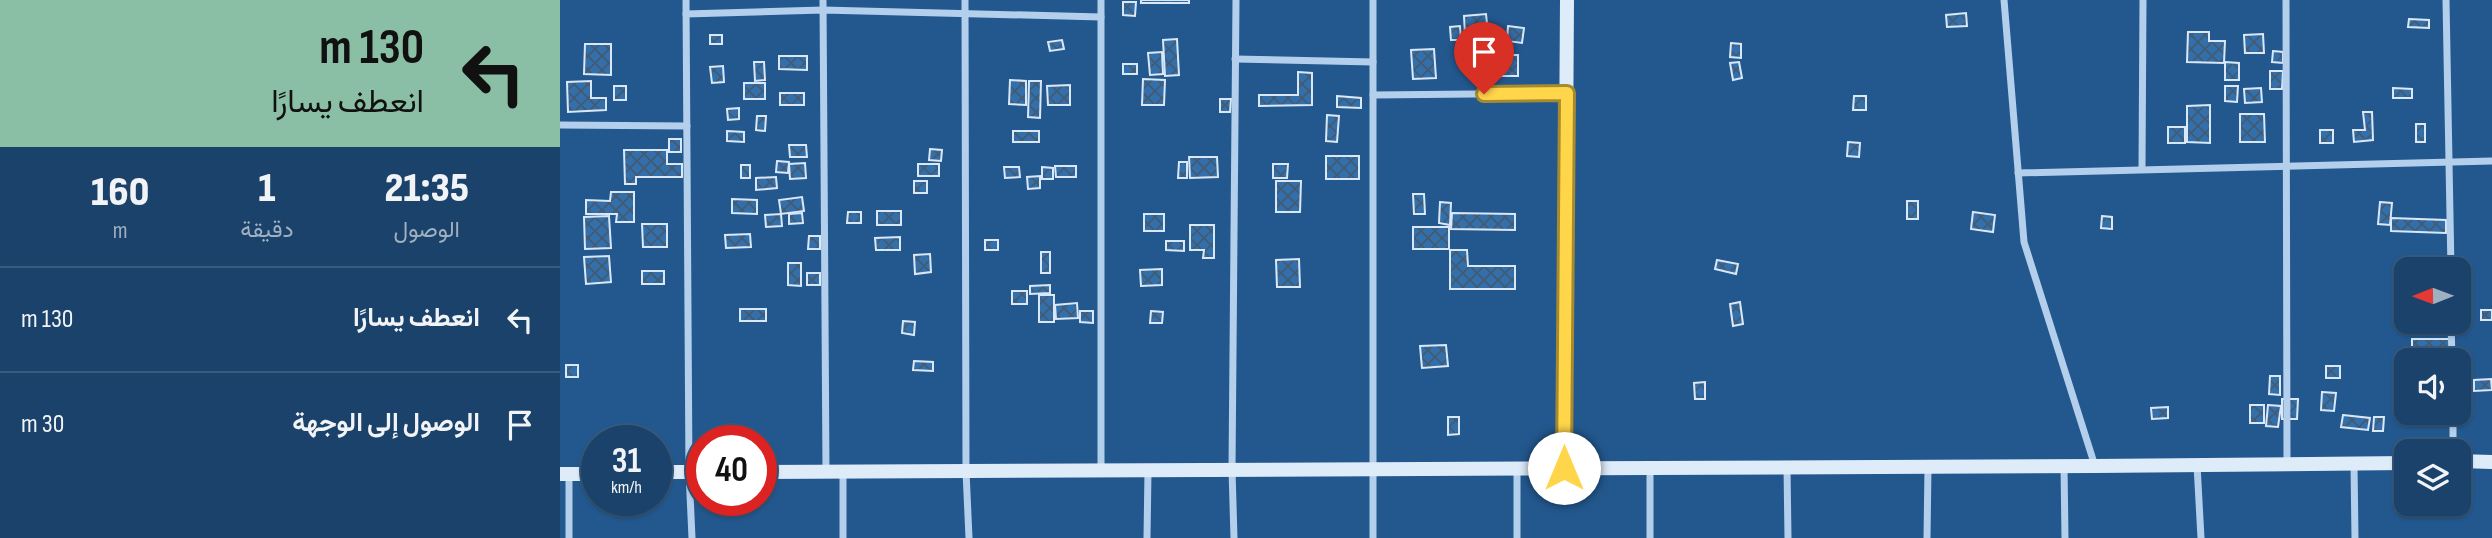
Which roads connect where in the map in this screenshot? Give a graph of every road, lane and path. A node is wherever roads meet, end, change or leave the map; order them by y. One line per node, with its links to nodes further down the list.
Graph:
1 (686, 0): 13 (street)
2 (823, 0): 12 (street)
3 (965, 0): 14 (street)
4 (1101, 0): 15 (street)
5 (1236, 0): 16 (street)
6 (1373, 0): 17 (street)
7 (1567, 0): 18 (street)
8 (2004, 0): 26 (street)
9 (2143, 0): 25 (street)
10 (2286, 0): 24 (street)
11 (2446, 0): 22 (street)
12 (823, 10): 13 (street); 14 (street); 48 (street)
13 (686, 14): 21 (street)
14 (965, 14): 15 (street); 44 (street)
15 (1101, 17): 45 (street)
16 (1235, 60): 17 (street); 42 (street)
17 (1373, 62): 19 (street)
18 (1567, 93): 19 (street); 39 (street)
19 (1373, 95): 43 (street)
20 (560, 125): 21 (street)
21 (687, 126): 28 (street)
22 (2450, 161): 23 (street); 24 (street); 27 (street)
23 (2492, 161)
24 (2286, 166): 25 (street); 32 (street)
25 (2142, 169): 26 (street)
26 (2018, 173): 36 (street)
27 (2451, 257)
28 (694, 425)
29 (2471, 461): 30 (street)
30 (2492, 462)
31 (2394, 463): 33 (street)
32 (2287, 464): 33 (street); 34 (street)
33 (2354, 464): 65 (street)
34 (2197, 465): 36 (street); 64 (street)
35 (2064, 466): 36 (street); 38 (street); 63 (street)
36 (2095, 466)
37 (1787, 467): 38 (street); 40 (street); 61 (street)
38 (1928, 467): 62 (street)
39 (1564, 468): 40 (street); 41 (street)
40 (1650, 468): 60 (street)
41 (1517, 469): 43 (street); 59 (street)
42 (1232, 470): 43 (street); 46 (street); 57 (street)
43 (1372, 470): 58 (street)
44 (966, 471): 45 (street); 49 (street); 55 (street)
45 (1101, 471): 46 (street)
46 (1148, 471): 56 (street)
47 (777, 472): 48 (street)
48 (826, 472): 49 (street)
49 (843, 472): 54 (street)
50 (565, 474): 52 (street)
51 (693, 516): 53 (street)
52 (569, 538)
53 (692, 538)
54 (843, 538)
55 (969, 538)
56 (1147, 538)
57 (1234, 538)
58 (1373, 538)
59 (1517, 538)
60 (1650, 538)
61 (1788, 538)
62 (1927, 538)
63 (2065, 538)
64 (2201, 538)
65 (2355, 538)

